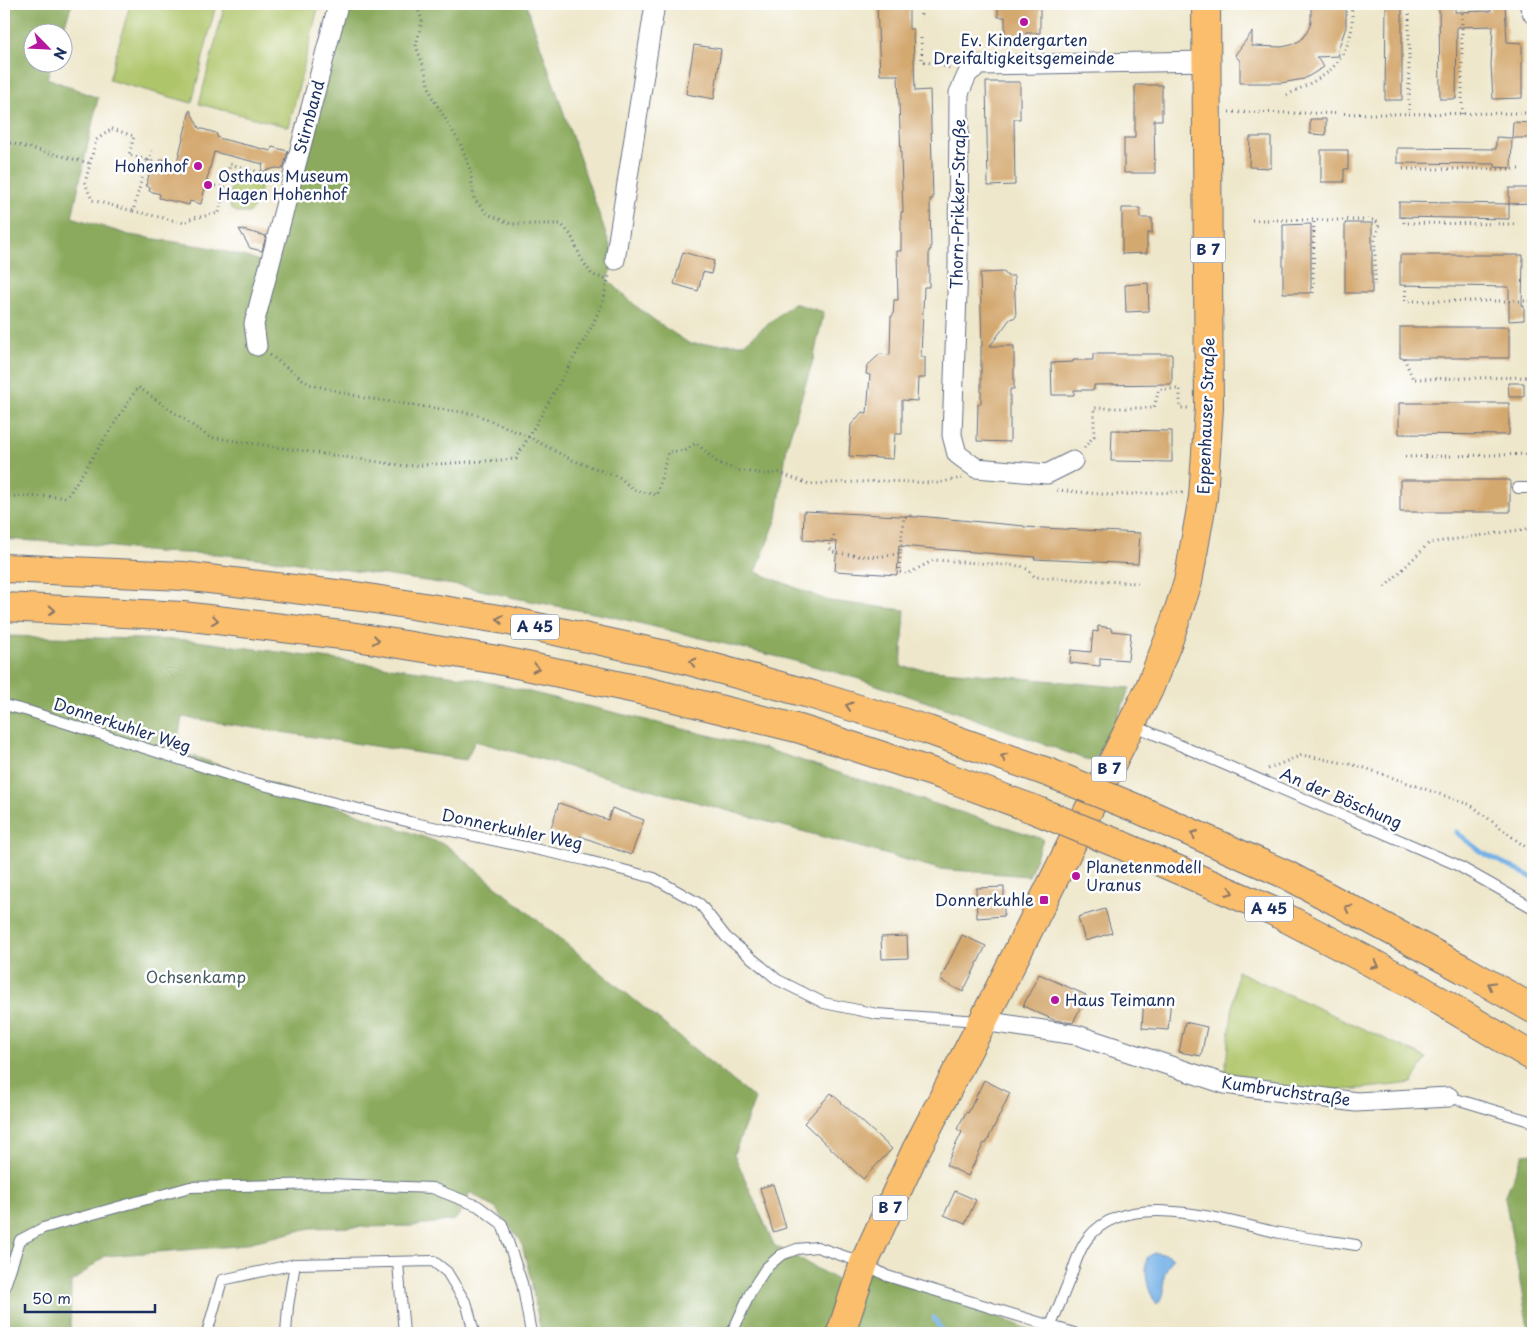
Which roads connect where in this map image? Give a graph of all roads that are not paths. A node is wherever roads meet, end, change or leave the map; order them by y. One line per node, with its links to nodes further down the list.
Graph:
1 (337, 4): 8 (street, Stirnband)
2 (655, 4): 7 (street)
3 (1206, 4): 6 (main road, Eppenhauser Straße / B 7)
4 (1529, 4): 5 (street)
5 (1533, 14)
6 (1208, 62): 9 (street, Thorn-Prikker-Straße); 15 (main road, Eppenhauser Straße / B 7)
7 (613, 266)
8 (257, 346)
9 (1073, 461)
10 (1518, 488): 11 (lane)
11 (1533, 488)
12 (4, 568): 17 (main road, A 45, one-way to 12, bridge)
13 (4, 608): 19 (main road, A 45, one-way to 19, bridge)
14 (4, 705): 18 (lane, Donnerkuhler Weg)
15 (1132, 725): 16 (lane, An der Böschung); 18 (main road, Eppenhauser Straße / B 7)
16 (1533, 908)
17 (1533, 1009)
18 (983, 1021): 20 (street, Kumbruchstraße); 24 (main road, B 7)
19 (1533, 1057)
20 (1449, 1096): 21 (lane, Kumbruchstraße)
21 (1533, 1122)
22 (1356, 1245): 27 (lane)
23 (398, 1263): 25 (lane); 30 (lane); 31 (lane)
24 (864, 1263): 27 (lane); 33 (lane); 34 (main road, B 7)
25 (295, 1264): 28 (lane); 29 (lane)
26 (4, 1289): 32 (lane)
27 (1050, 1325): 35 (lane)
28 (208, 1333)
29 (286, 1333)
30 (404, 1333)
31 (474, 1333)
32 (531, 1333)
33 (732, 1333)
34 (841, 1333)
35 (1074, 1333)

